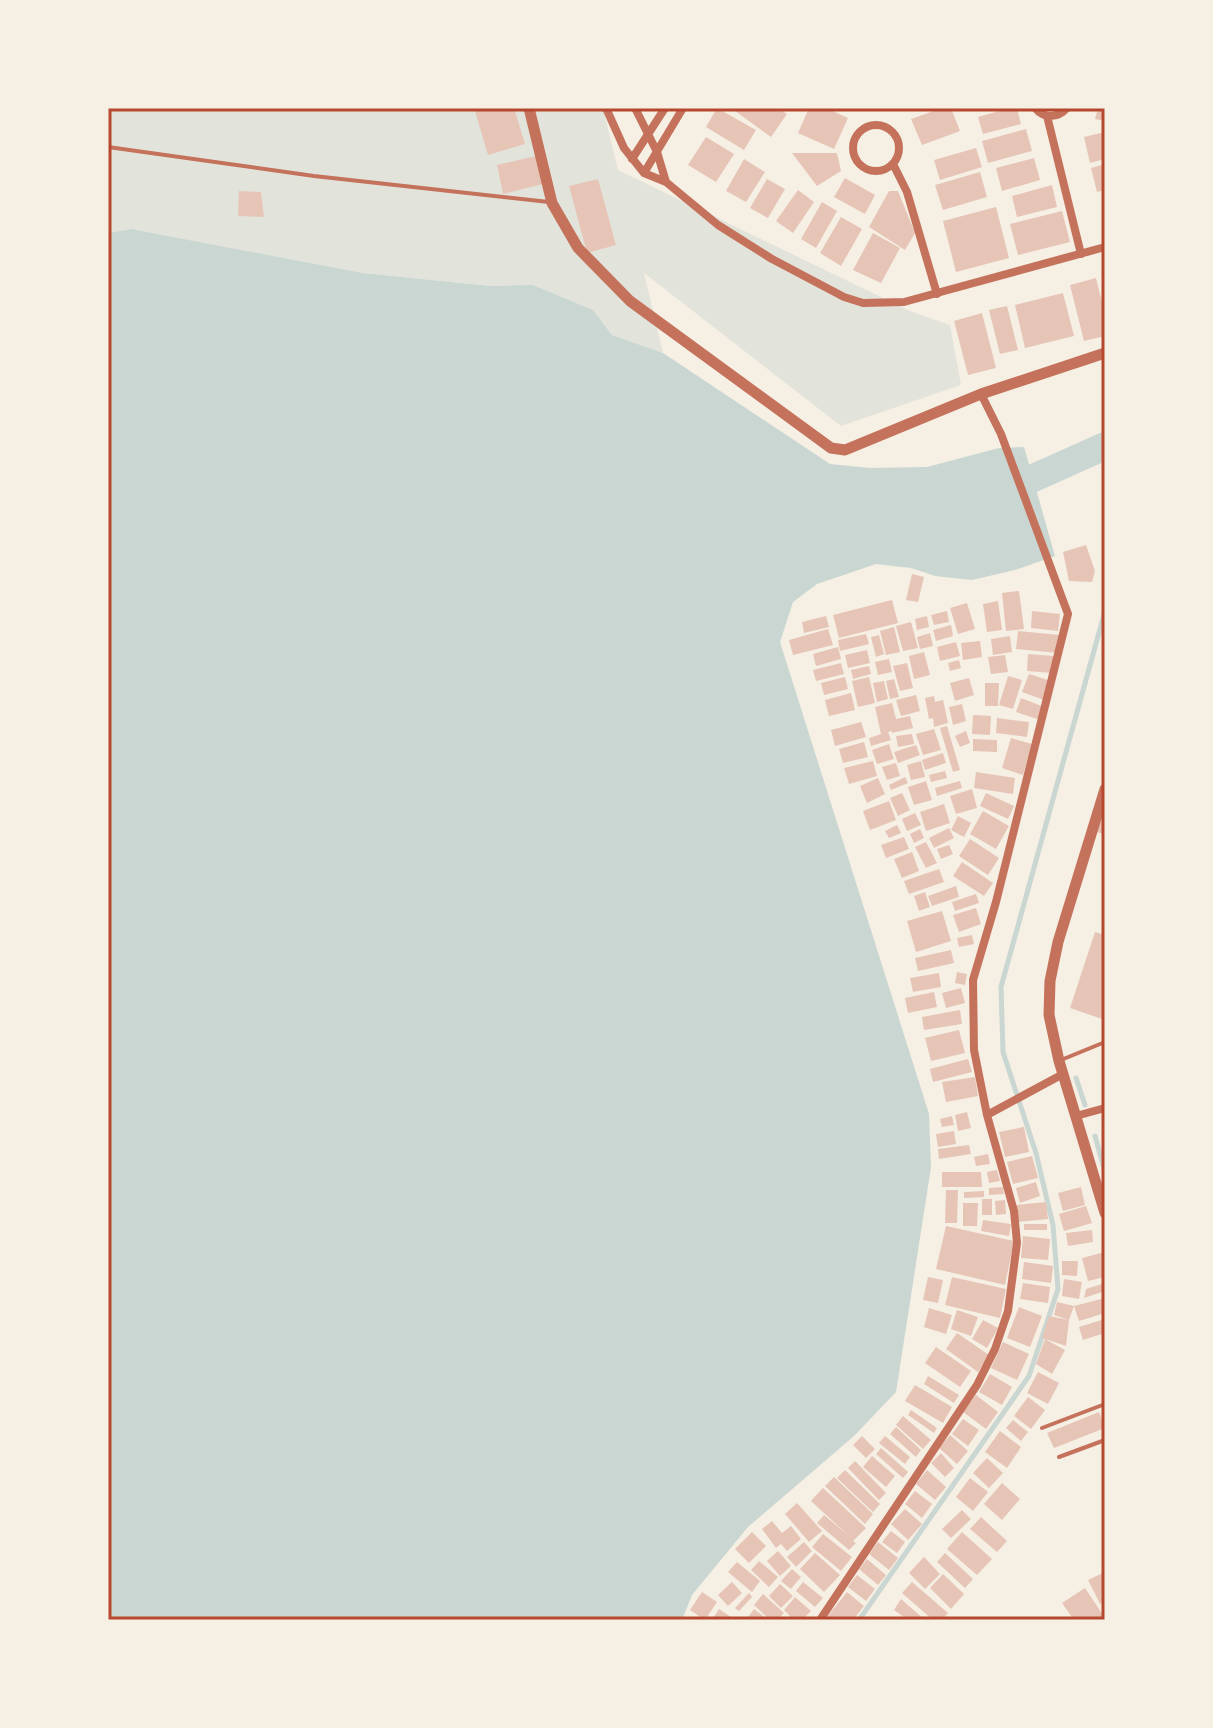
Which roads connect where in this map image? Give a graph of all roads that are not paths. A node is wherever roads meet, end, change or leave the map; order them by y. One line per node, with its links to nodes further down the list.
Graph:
1 (529, 108): 16 (street)
2 (606, 108): 12 (street)
3 (635, 108): 9 (street)
4 (665, 108): 9 (street)
5 (683, 108): 11 (street)
6 (1035, 108): 8 (street)
7 (1067, 108): 8 (street)
8 (1047, 116): 18 (street)
9 (647, 134): 11 (street); 12 (street)
10 (108, 147): 16 (lane)
11 (657, 152): 14 (street); 15 (street)
12 (632, 159): 14 (street)
13 (893, 164): 13 (street); 19 (street)
14 (644, 173): 15 (street)
15 (666, 182): 19 (street)
16 (552, 203): 21 (street)
17 (1105, 247): 18 (street)
18 (1081, 254): 19 (street)
19 (937, 294)
20 (1105, 353): 21 (street)
21 (981, 394): 27 (street)
22 (1105, 789): 24 (street)
23 (1105, 1042): 24 (lane)
24 (1059, 1061): 25 (street)
25 (1063, 1074): 27 (street); 28 (street)
26 (1105, 1108): 28 (street)
27 (987, 1115): 34 (street)
28 (1076, 1116): 29 (street)
29 (1105, 1213)
30 (1105, 1404): 31 (lane)
31 (1042, 1428)
32 (1105, 1440): 33 (lane)
33 (1059, 1457)
34 (820, 1620)

